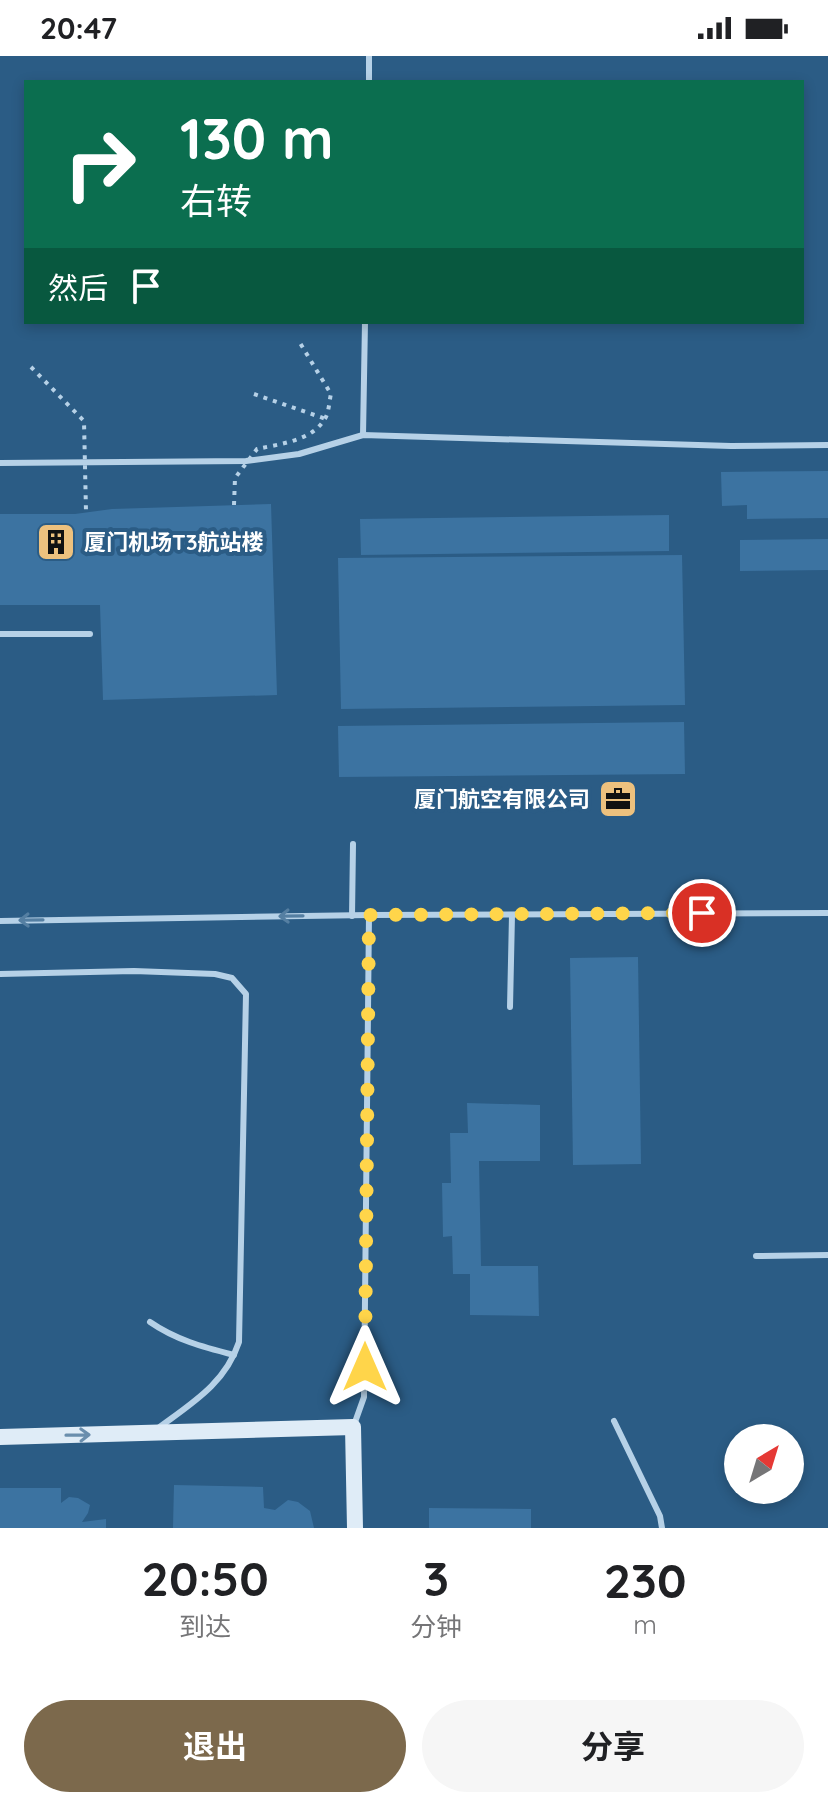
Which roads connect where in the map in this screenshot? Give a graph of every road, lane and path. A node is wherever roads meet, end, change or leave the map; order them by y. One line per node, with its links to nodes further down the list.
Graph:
1 (369, 56): 2 (lane)
2 (369, 80)
3 (365, 324): 8 (lane)
4 (300, 343): 7 (path, bridge)
5 (31, 367): 12 (path, bridge)
6 (254, 394): 7 (path)
7 (326, 419): 11 (path, bridge)
8 (363, 435): 9 (lane); 10 (lane)
9 (828, 445)
10 (0, 463)
11 (234, 505)
12 (86, 512)
13 (0, 634): 14 (lane)
14 (90, 634)
15 (353, 844): 19 (lane)
16 (828, 913): 18 (lane)
17 (369, 915): 18 (lane); 19 (lane); 28 (lane)
18 (512, 915): 22 (lane)
19 (352, 916): 20 (lane, one-way to 20)
20 (0, 921)
21 (0, 974): 26 (lane)
22 (510, 1007)
23 (828, 1255): 24 (lane)
24 (756, 1256)
25 (150, 1322): 26 (lane)
26 (234, 1355): 29 (lane)
27 (614, 1421): 32 (lane)
28 (353, 1427): 29 (main road); 31 (main road)
29 (151, 1433): 30 (main road, one-way to 29)
30 (0, 1437)
31 (355, 1528)
32 (662, 1528)

